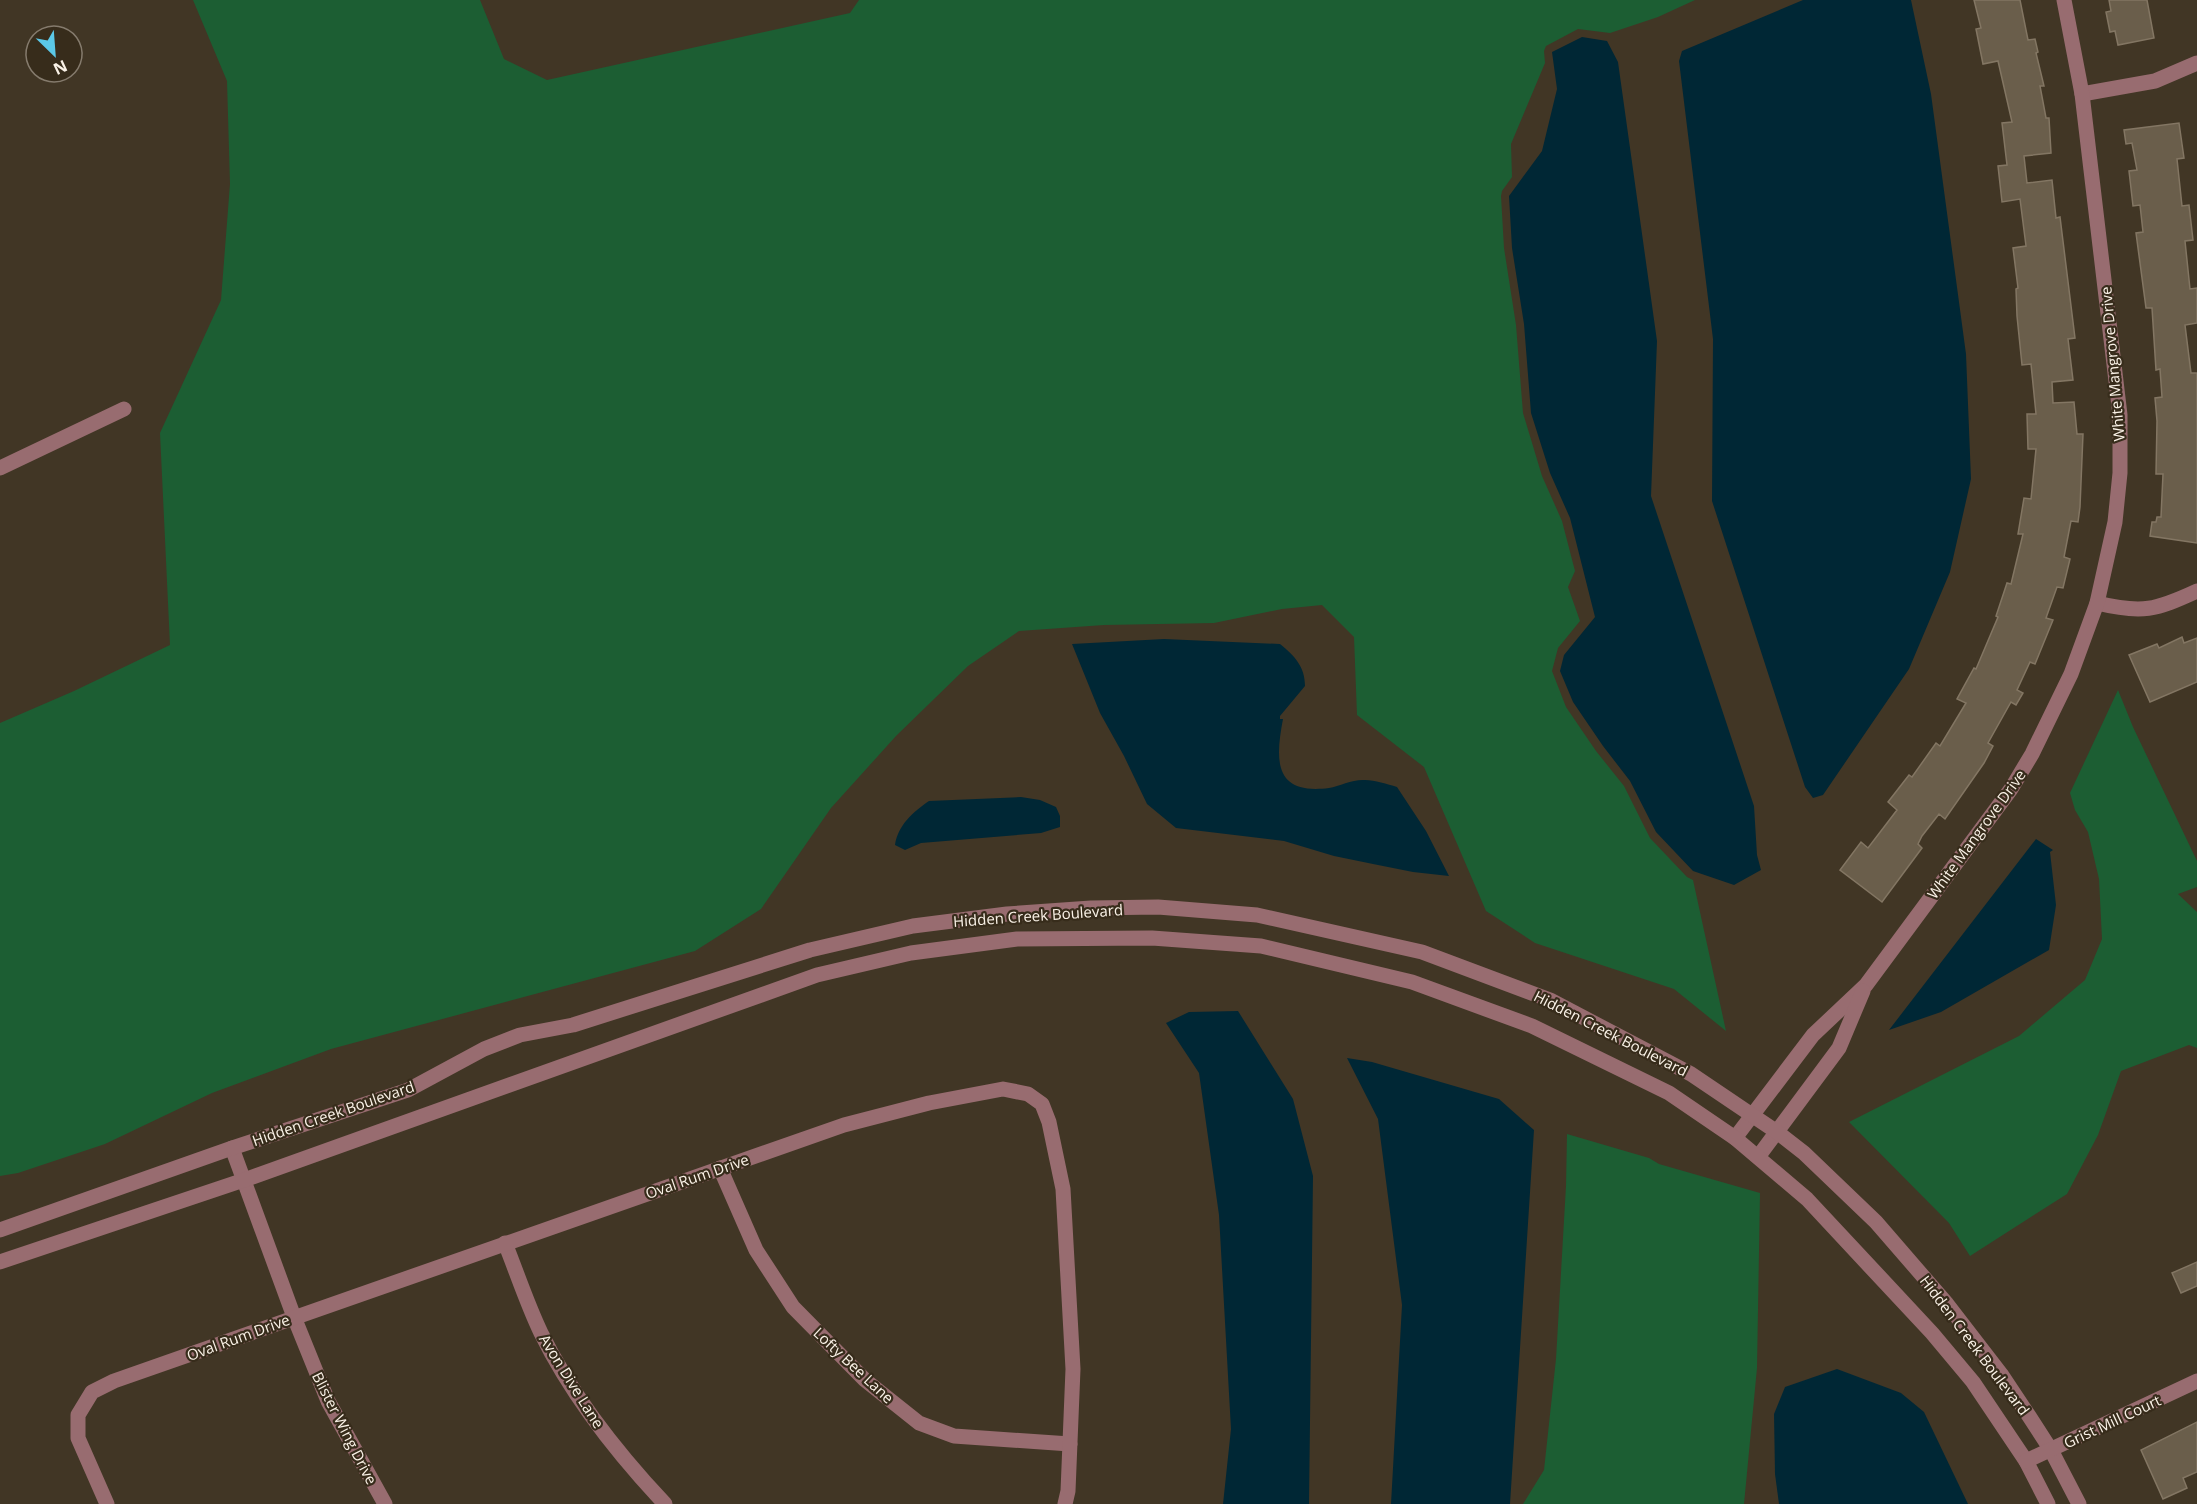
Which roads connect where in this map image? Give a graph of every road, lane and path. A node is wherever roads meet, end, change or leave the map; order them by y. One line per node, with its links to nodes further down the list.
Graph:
1 (2064, 0): 3 (street, White Mangrove Drive)
2 (2197, 63): 3 (street)
3 (2082, 94): 7 (street, White Mangrove Drive)
4 (124, 409): 5 (street)
5 (0, 468)
6 (2197, 591): 7 (street)
7 (2097, 603): 8 (street, White Mangrove Drive)
8 (1866, 985): 9 (street, White Mangrove Drive); 10 (street, White Mangrove Drive)
9 (1752, 1115): 10 (street, Hidden Creek Boulevard); 11 (street, White Mangrove Drive); 12 (street, Hidden Creek Boulevard)
10 (1777, 1132): 13 (street, White Mangrove Drive); 22 (street, Hidden Creek Boulevard)
11 (1735, 1138): 13 (street, Hidden Creek Boulevard); 15 (street, Hidden Creek Boulevard)
12 (232, 1148): 15 (street, Blister Wing Drive); 16 (street, Hidden Creek Boulevard)
13 (1758, 1157): 23 (street, Hidden Creek Boulevard)
14 (720, 1168): 17 (street, Oval Rum Drive); 21 (street, Lofty Bee Lane); 21 (street, Oval Rum Drive)
15 (244, 1180): 18 (street, Hidden Creek Boulevard); 19 (street, Blister Wing Drive)
16 (0, 1230)
17 (505, 1243): 19 (street, Oval Rum Drive); 26 (street, Avon Dive Lane)
18 (0, 1262)
19 (294, 1317): 24 (street, Oval Rum Drive); 25 (street, Blister Wing Drive)
20 (2197, 1381): 22 (street, Grist Mill Court)
21 (1070, 1444): 27 (street, Oval Rum Drive)
22 (2051, 1450): 23 (street, Grist Mill Court); 29 (street, Hidden Creek Boulevard)
23 (2026, 1461): 28 (street, Hidden Creek Boulevard)
24 (107, 1504)
25 (385, 1504)
26 (665, 1504)
27 (1065, 1504)
28 (2048, 1504)
29 (2079, 1504)

